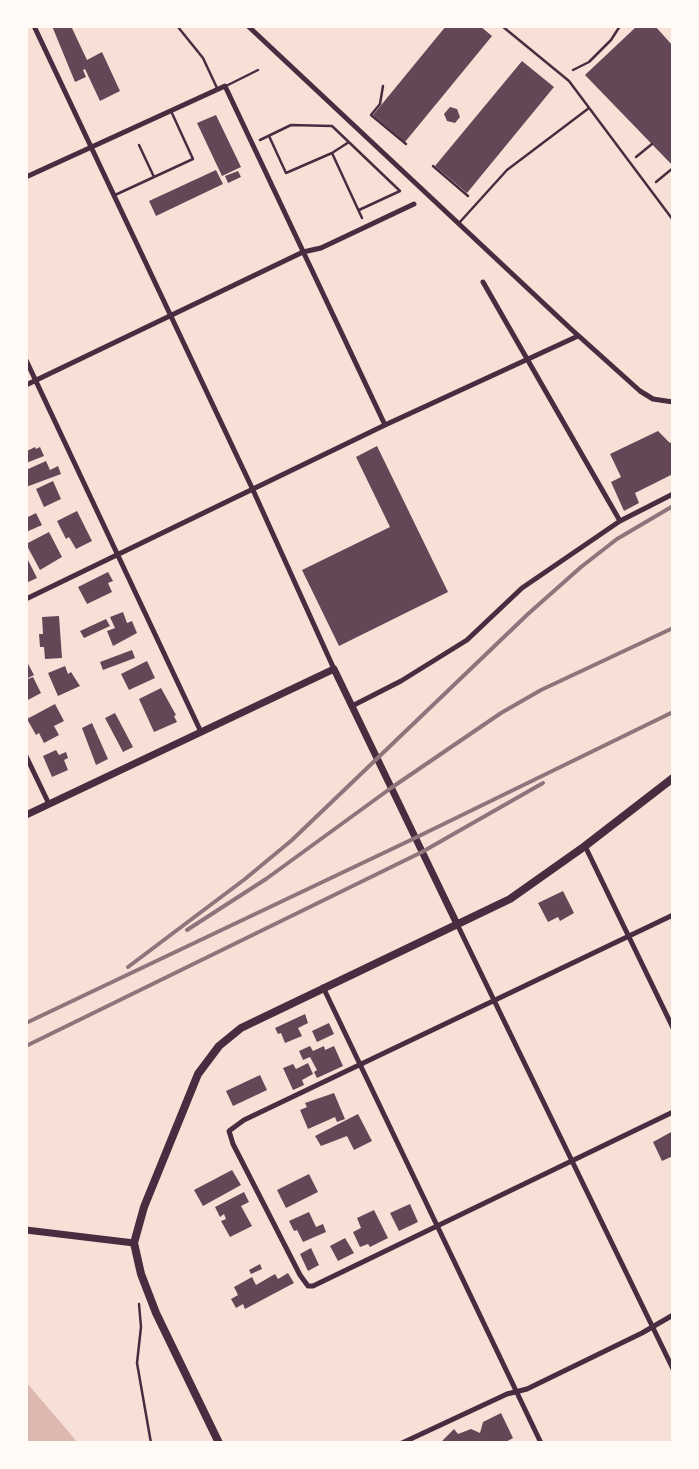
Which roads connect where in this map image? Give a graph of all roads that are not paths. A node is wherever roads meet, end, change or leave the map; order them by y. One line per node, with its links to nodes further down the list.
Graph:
1 (34, 26): 11 (street)
2 (248, 26): 17 (street)
3 (502, 26): 8 (lane)
4 (178, 27): 7 (lane)
5 (258, 70): 6 (lane)
6 (225, 86): 7 (street); 18 (street)
7 (217, 90): 9 (street)
8 (589, 108): 16 (lane); 17 (lane)
9 (171, 111): 11 (street); 13 (lane)
10 (140, 144): 13 (lane)
11 (93, 148): 12 (street); 14 (street)
12 (26, 177)
13 (154, 177): 14 (lane)
14 (115, 195): 20 (street)
15 (414, 204): 18 (street)
16 (673, 220)
17 (458, 224): 21 (street)
18 (303, 252): 20 (street); 27 (street)
19 (483, 282): 22 (street)
20 (171, 315): 24 (street); 28 (street)
21 (578, 336): 22 (street); 26 (street)
22 (526, 359): 27 (street); 30 (street)
23 (26, 360): 24 (street)
24 (36, 380): 25 (street); 31 (street)
25 (26, 385)
26 (673, 402)
27 (385, 425): 28 (street)
28 (253, 490): 31 (street); 33 (street)
29 (673, 494): 30 (street)
30 (620, 521): 34 (street)
31 (117, 553): 32 (street); 35 (street)
32 (26, 599)
33 (334, 668): 34 (street); 35 (street)
34 (352, 706): 42 (street)
35 (201, 732): 38 (street)
36 (26, 756): 38 (street)
37 (673, 778): 40 (main road)
38 (49, 804): 39 (street)
39 (26, 815)
40 (585, 846): 42 (main road); 43 (street)
41 (673, 914): 43 (street)
42 (456, 924): 44 (main road); 45 (street)
43 (629, 935): 45 (street); 46 (street)
44 (323, 987): 47 (street); 52 (main road)
45 (495, 1000): 47 (street); 49 (street)
46 (673, 1028)
47 (360, 1064): 50 (street); 50 (street)
48 (673, 1112): 49 (street)
49 (571, 1161): 50 (street); 54 (street)
50 (437, 1227): 56 (street)
51 (26, 1230): 52 (street)
52 (134, 1243): 58 (main road)
53 (673, 1315): 54 (street)
54 (652, 1327): 55 (street); 56 (street)
55 (673, 1369)
56 (517, 1391): 57 (street); 60 (street)
57 (413, 1440): 59 (street)
58 (219, 1443)
59 (402, 1443)
60 (541, 1443)

